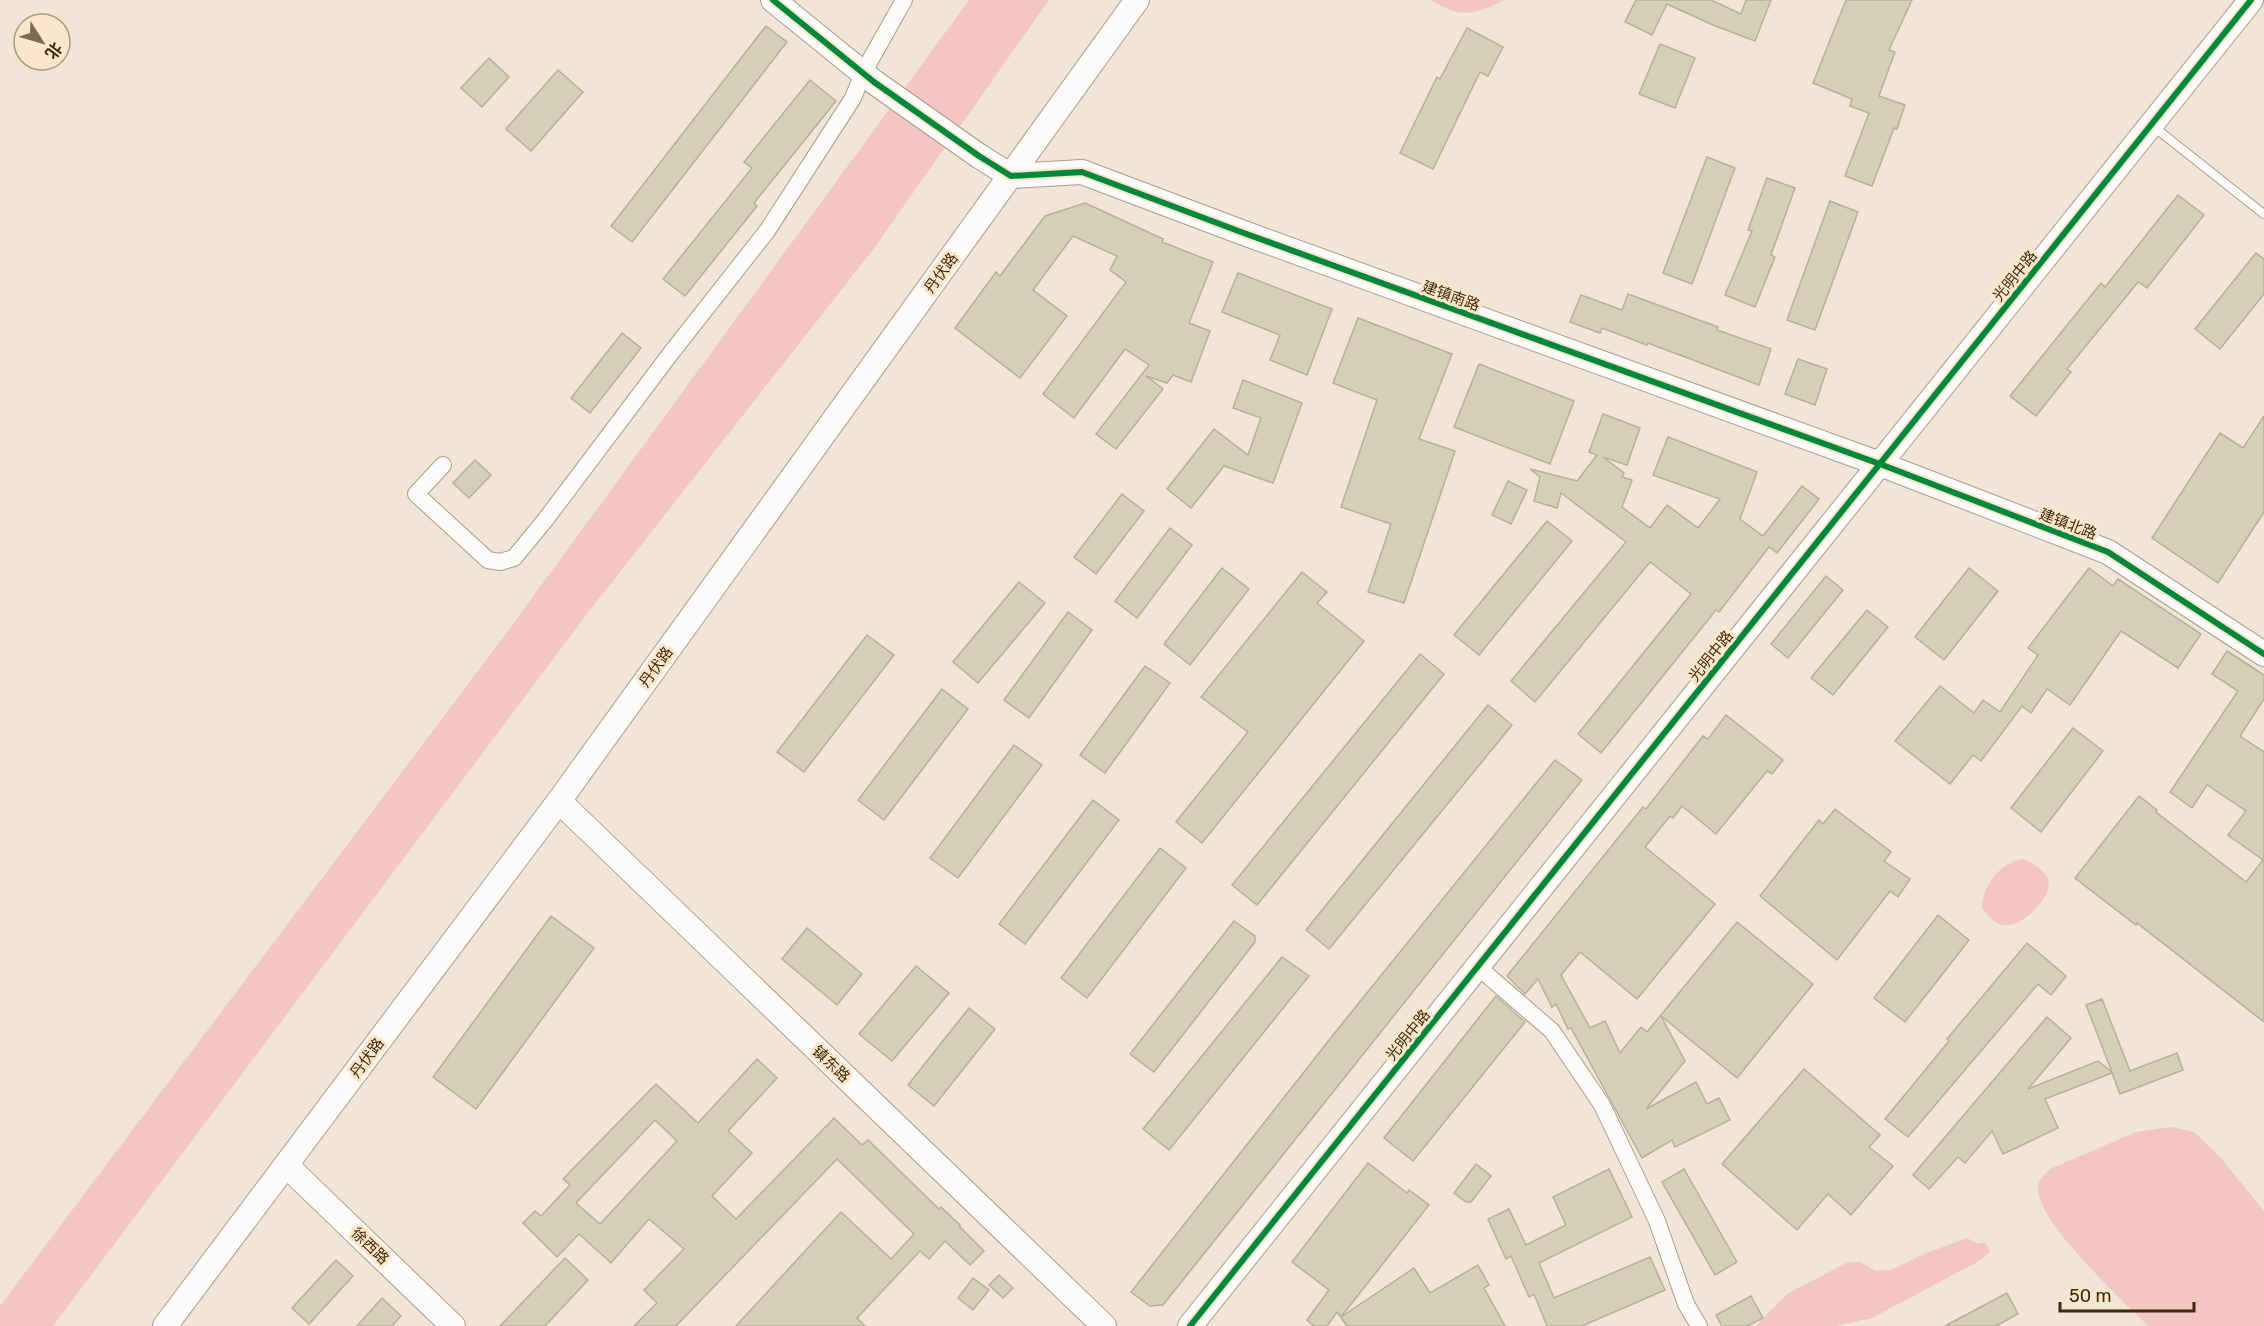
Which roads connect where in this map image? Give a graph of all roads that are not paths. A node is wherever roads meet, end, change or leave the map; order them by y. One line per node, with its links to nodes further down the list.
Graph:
1 (773, 0): 5 (street)
2 (904, 0): 5 (street)
3 (1137, 0): 7 (street, 丹伏路)
4 (2251, 0): 6 (street, 光明中路)
5 (872, 80): 7 (street); 10 (street)
6 (2151, 124): 8 (lane); 9 (street, 光明中路)
7 (1011, 176): 9 (street, 建镇南路); 12 (street, 丹伏路)
8 (2264, 214)
9 (1880, 464): 11 (street, 建镇北路); 13 (street, 光明中路)
10 (443, 465)
11 (2264, 654)
12 (559, 801): 14 (street, 丹伏路); 17 (street, 镇东路)
13 (1478, 967): 18 (street, 光明中路); 19 (street)
14 (287, 1166): 15 (street, 丹伏路); 16 (street, 徐西路)
15 (165, 1326)
16 (453, 1326)
17 (1104, 1326)
18 (1190, 1326)
19 (1699, 1326)

